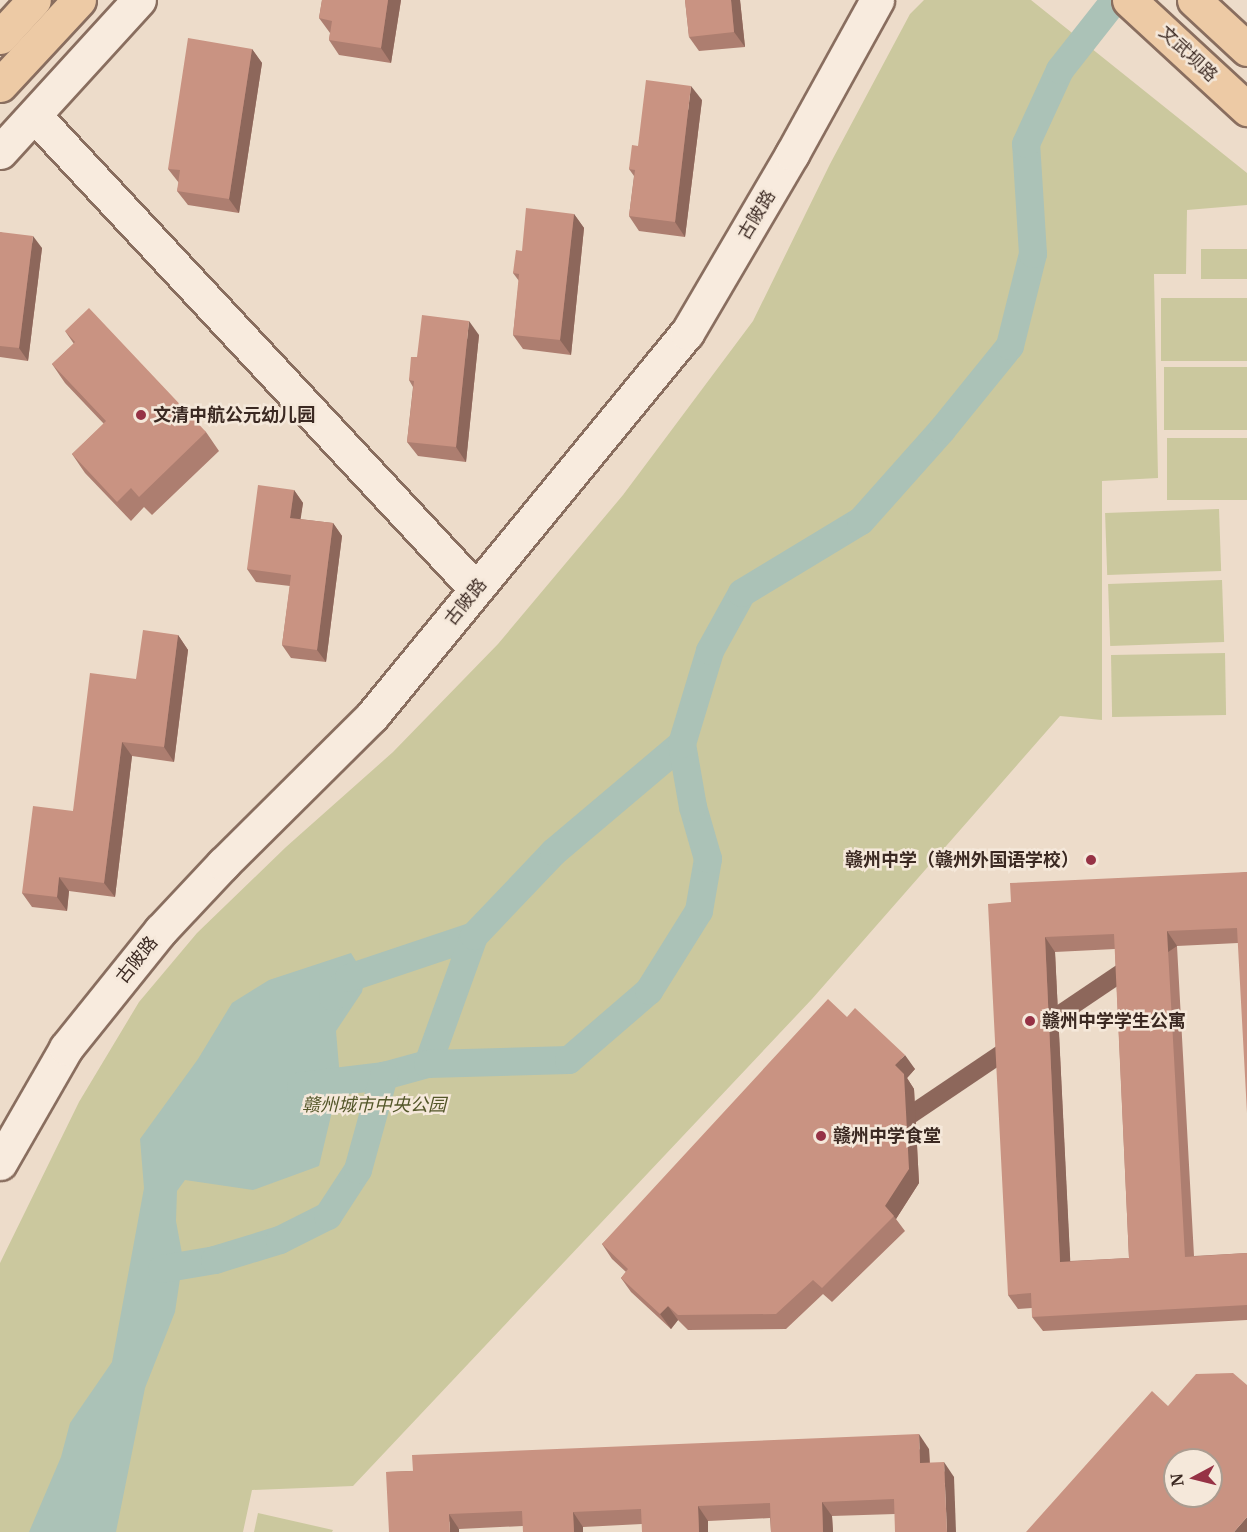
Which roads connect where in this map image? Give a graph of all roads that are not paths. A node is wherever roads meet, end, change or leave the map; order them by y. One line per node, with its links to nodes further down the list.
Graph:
1 (34, 0): 7 (main road)
2 (79, 0): 9 (main road)
3 (139, 0): 11 (street)
4 (877, 0): 13 (street, 古陂路)
5 (1129, 0): 10 (main road, 文武坝路)
6 (1194, 0): 8 (main road)
7 (0, 37)
8 (1247, 49)
9 (0, 85)
10 (1247, 109)
11 (35, 116): 12 (street); 13 (street)
12 (0, 152)
13 (476, 589): 14 (street, 古陂路)
14 (0, 1163)

